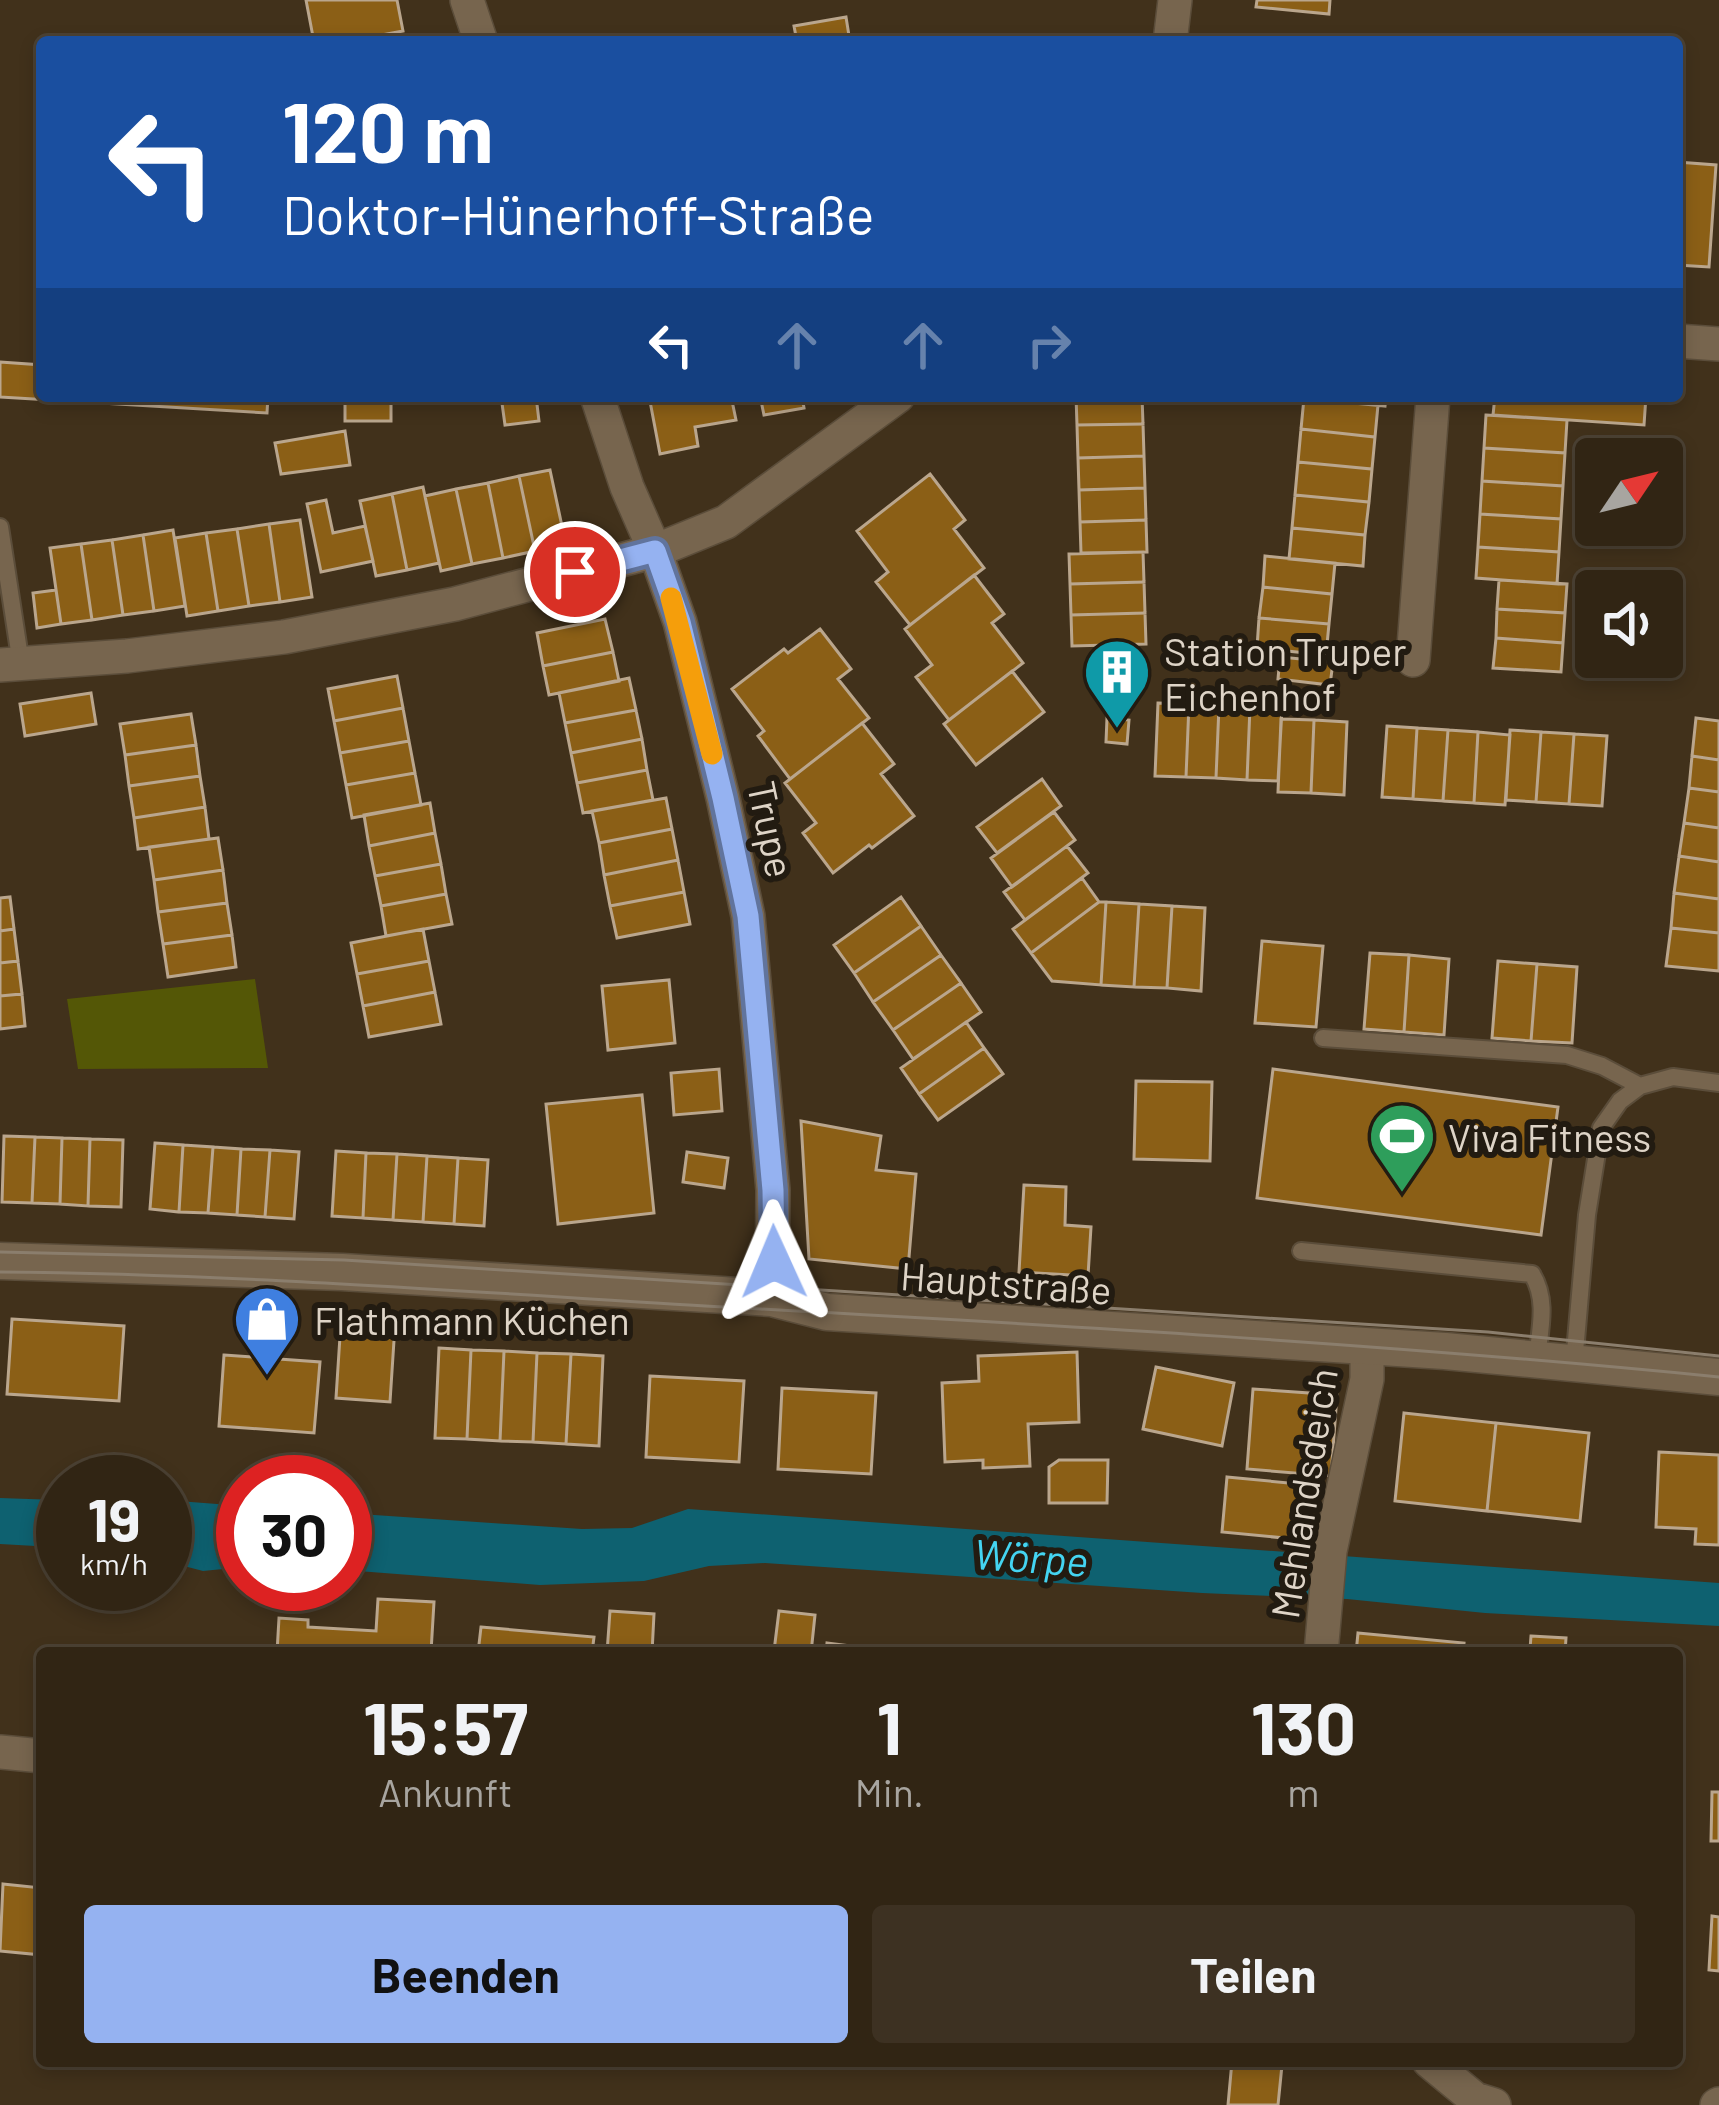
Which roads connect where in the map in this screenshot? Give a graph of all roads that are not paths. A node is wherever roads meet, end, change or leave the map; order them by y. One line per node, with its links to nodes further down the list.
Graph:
1 (467, 0): 3 (street)
2 (1175, 0): 4 (street)
3 (479, 36)
4 (1171, 36)
5 (1683, 341): 6 (street)
6 (1719, 344)
7 (599, 402): 11 (street, Trupe)
8 (890, 402): 11 (street)
9 (1433, 402): 12 (street)
10 (0, 526): 13 (lane)
11 (655, 551): 13 (street); 19 (street, Trupe)
12 (1413, 660)
13 (11, 665)
14 (1323, 1038): 16 (lane)
15 (1719, 1083): 16 (lane)
16 (1640, 1086): 22 (lane)
17 (1301, 1251): 21 (lane)
18 (0, 1261): 19 (street, Hauptstraße)
19 (772, 1298): 20 (street, Hauptstraße)
20 (1366, 1346): 21 (street, Hauptstraße); 24 (street, Mehlandsdeich)
21 (1537, 1358): 22 (street, Hauptstraße)
22 (1574, 1363): 23 (street, Hauptstraße)
23 (1719, 1377)
24 (1323, 1647)
25 (0, 1752): 26 (street)
26 (36, 1755)
27 (1436, 2067): 28 (street)
28 (1494, 2105)

